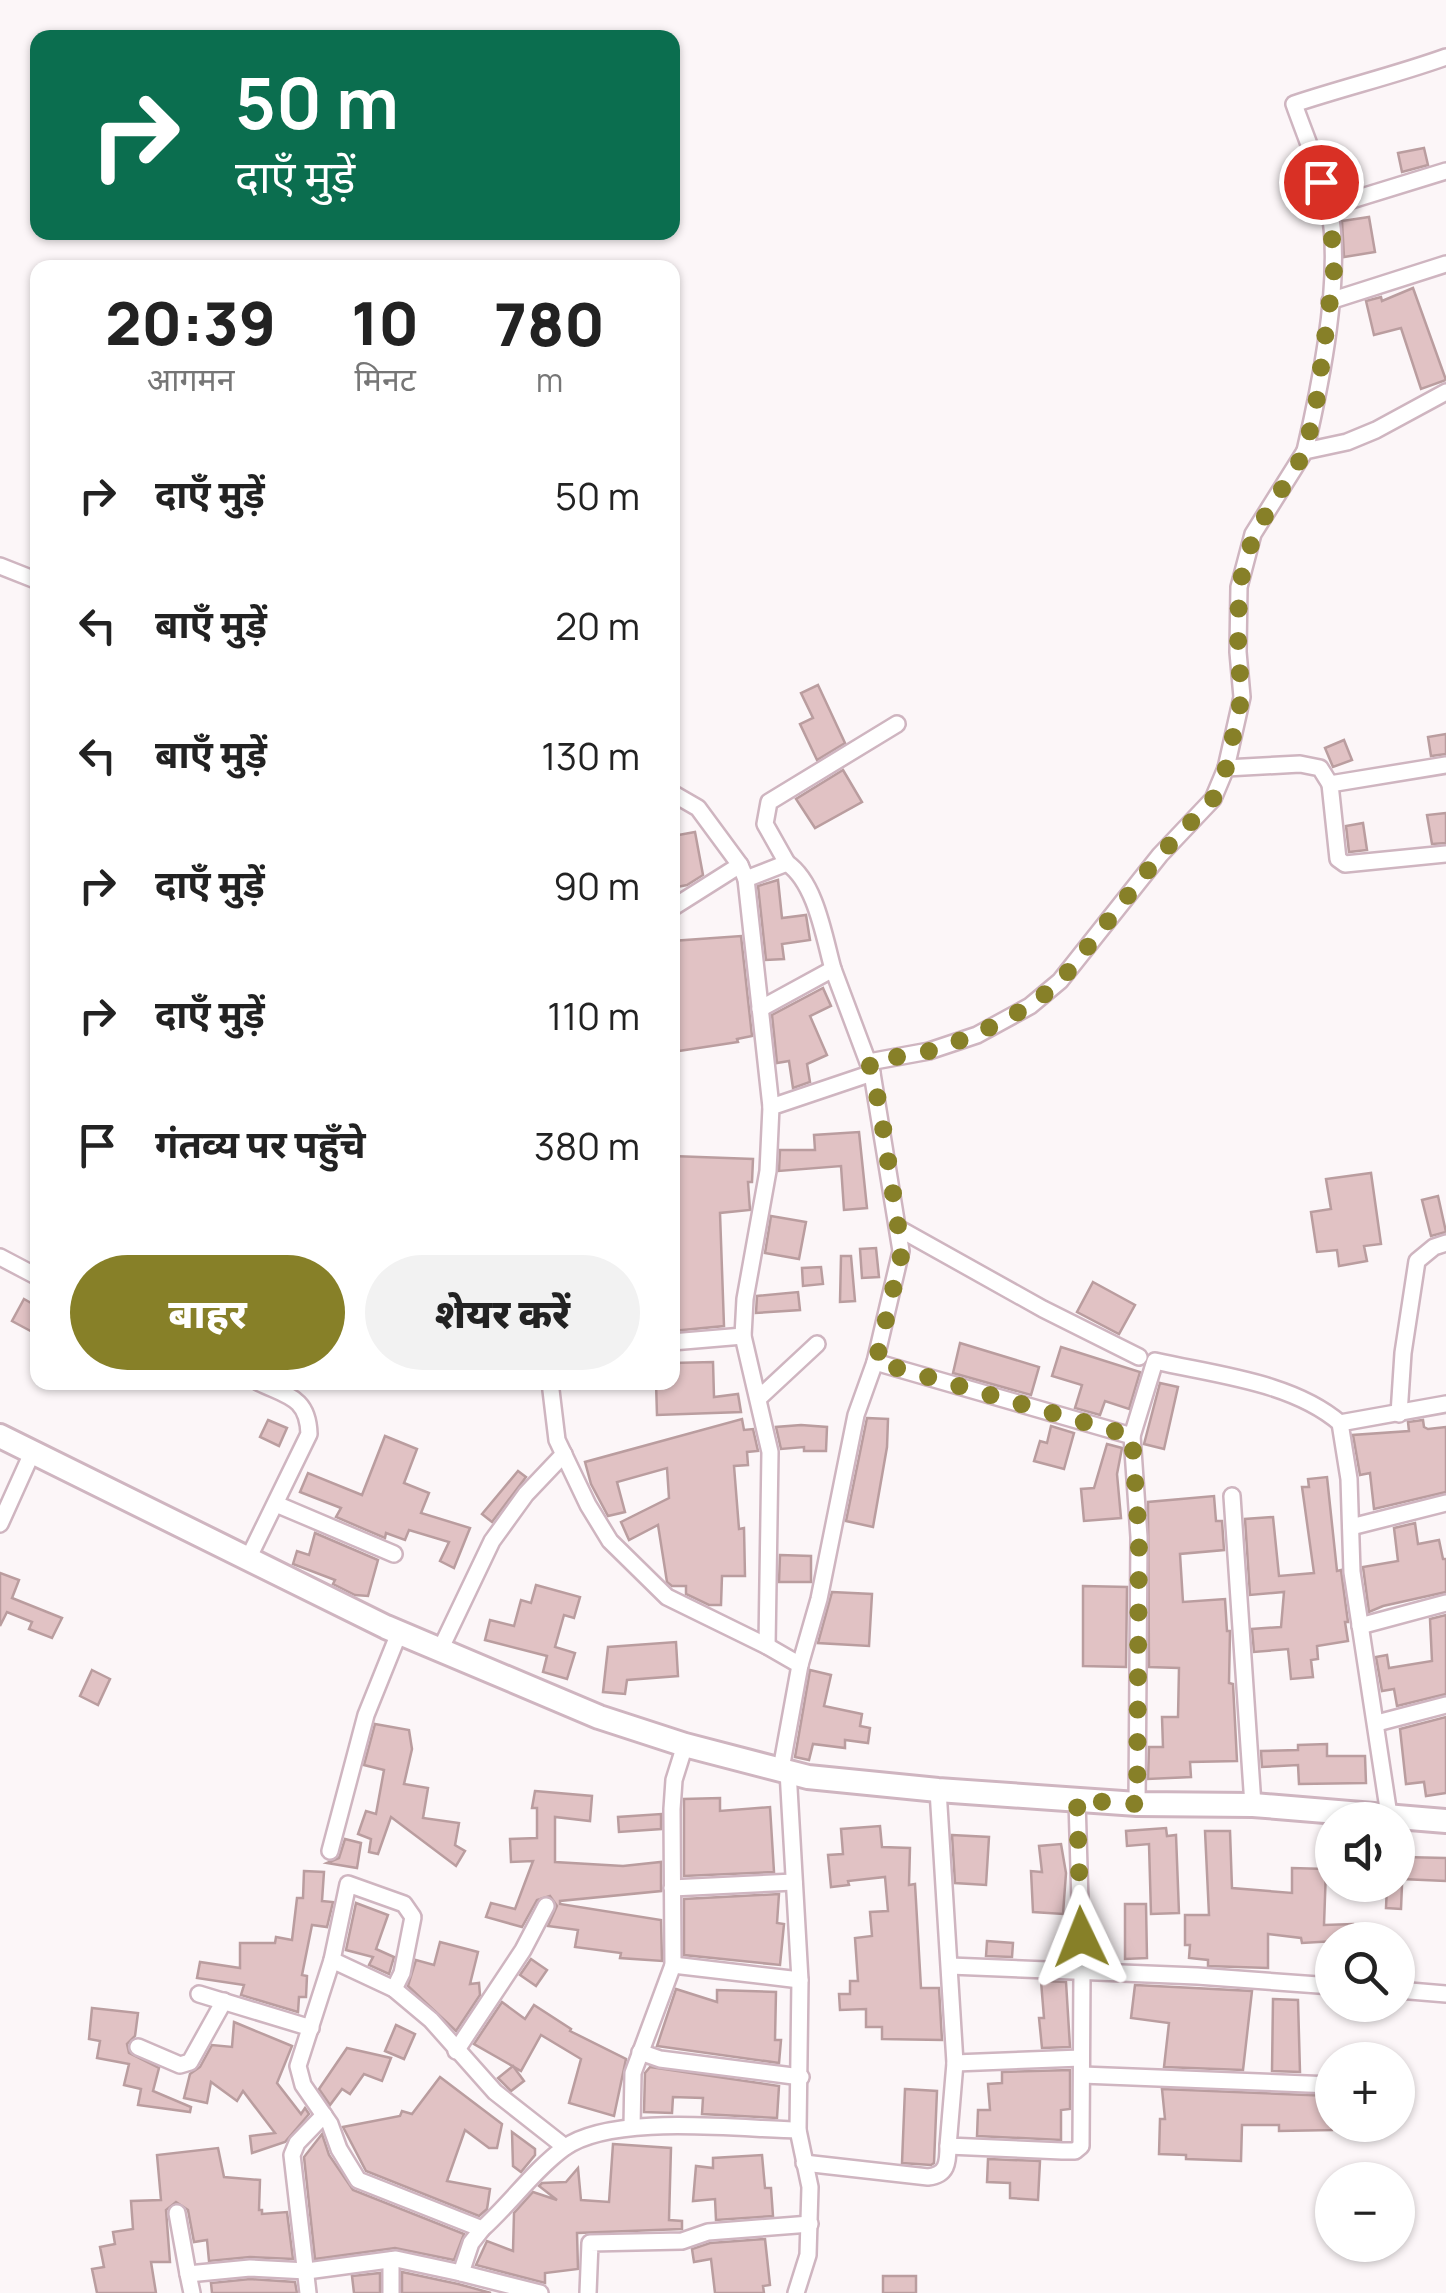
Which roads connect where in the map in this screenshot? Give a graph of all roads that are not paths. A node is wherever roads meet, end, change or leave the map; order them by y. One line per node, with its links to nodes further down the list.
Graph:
1 (1446, 57): 3 (street)
2 (1446, 172): 3 (street)
3 (1328, 207): 5 (street)
4 (1446, 264): 5 (street)
5 (1330, 301): 7 (street)
6 (1446, 392): 7 (street)
7 (1305, 452): 12 (street)
8 (0, 566): 9 (street)
9 (30, 579)
10 (897, 724): 16 (street)
11 (1446, 765): 13 (street)
12 (1226, 768): 13 (street); 21 (street)
13 (1330, 784): 15 (street)
14 (680, 798): 17 (street)
15 (1446, 854)
16 (787, 862): 17 (street); 19 (street)
17 (743, 872): 18 (street); 20 (street)
18 (680, 904)
19 (832, 970): 20 (street); 21 (street)
20 (760, 1009): 22 (street)
21 (871, 1067): 22 (street); 23 (street)
22 (771, 1107): 27 (street)
23 (898, 1228): 30 (street); 31 (street)
24 (1446, 1243): 36 (street)
25 (0, 1257): 26 (street)
26 (30, 1272)
27 (743, 1336): 28 (street); 34 (street)
28 (680, 1341)
29 (816, 1344): 34 (street)
30 (1139, 1357)
31 (876, 1362): 39 (street); 54 (street)
32 (274, 1390): 44 (street)
33 (551, 1390): 41 (street)
34 (760, 1397): 52 (street)
35 (1446, 1404): 36 (street)
36 (1400, 1414): 37 (street)
37 (1340, 1423): 39 (street); 46 (street)
38 (0, 1436): 40 (main road)
39 (1132, 1436): 62 (street)
40 (32, 1452): 45 (street); 48 (main road)
41 (564, 1454): 52 (street); 53 (street)
42 (1232, 1496): 63 (street)
43 (1446, 1503): 46 (street)
44 (276, 1504): 47 (street); 48 (street)
45 (0, 1524)
46 (1351, 1527): 50 (street)
47 (394, 1554)
48 (248, 1559): 51 (main road)
49 (1446, 1603): 50 (street)
50 (1360, 1626): 56 (street)
51 (399, 1633): 53 (main road); 67 (street)
52 (768, 1646): 54 (street)
53 (440, 1650): 57 (main road)
54 (800, 1665): 58 (street)
55 (1446, 1704): 56 (street)
56 (1377, 1722): 61 (street)
57 (685, 1745): 58 (main road); 69 (street)
58 (784, 1770): 59 (main road); 68 (street)
59 (938, 1790): 60 (main road); 73 (street)
60 (1077, 1800): 62 (main road); 74 (street)
61 (1387, 1802)
62 (1137, 1804): 63 (main road)
63 (1253, 1805): 64 (main road)
64 (1315, 1810)
65 (1415, 1818): 66 (main road)
66 (1446, 1821)
67 (330, 1851)
68 (794, 1882): 69 (street); 75 (street)
69 (672, 1888): 72 (street)
70 (546, 1906): 84 (street)
71 (332, 1960): 77 (street); 77 (street); 82 (street)
72 (673, 1966): 75 (street); 85 (street)
73 (950, 1966): 74 (street); 87 (street)
74 (1082, 1971): 76 (street); 86 (street)
75 (800, 1980): 89 (street)
76 (1315, 1985)
77 (394, 1988): 84 (street)
78 (1415, 1991): 80 (street)
79 (200, 1994): 81 (street)
80 (1446, 1994)
81 (224, 2001): 82 (street); 83 (street)
82 (311, 2028): 91 (street)
83 (138, 2047)
84 (456, 2051): 95 (street)
85 (640, 2052): 89 (street); 92 (street)
86 (1082, 2058): 87 (street); 88 (street)
87 (956, 2062): 94 (street)
88 (1082, 2075): 90 (street); 94 (street)
89 (800, 2076): 93 (street)
90 (1315, 2085)
91 (324, 2115): 99 (street); 101 (street)
92 (632, 2127): 93 (street); 95 (street)
93 (798, 2130): 96 (street)
94 (948, 2146): 96 (street)
95 (565, 2147): 99 (street)
96 (804, 2163): 98 (street)
97 (177, 2213): 103 (street)
98 (810, 2224): 108 (street); 109 (street)
99 (482, 2229): 102 (street)
100 (390, 2260): 101 (street); 102 (street); 106 (street)
101 (308, 2272): 103 (street); 105 (street)
102 (460, 2273): 107 (street)
103 (188, 2274): 104 (street)
104 (192, 2293)
105 (308, 2293)
106 (391, 2293)
107 (540, 2293)
108 (588, 2293)
109 (796, 2293)

